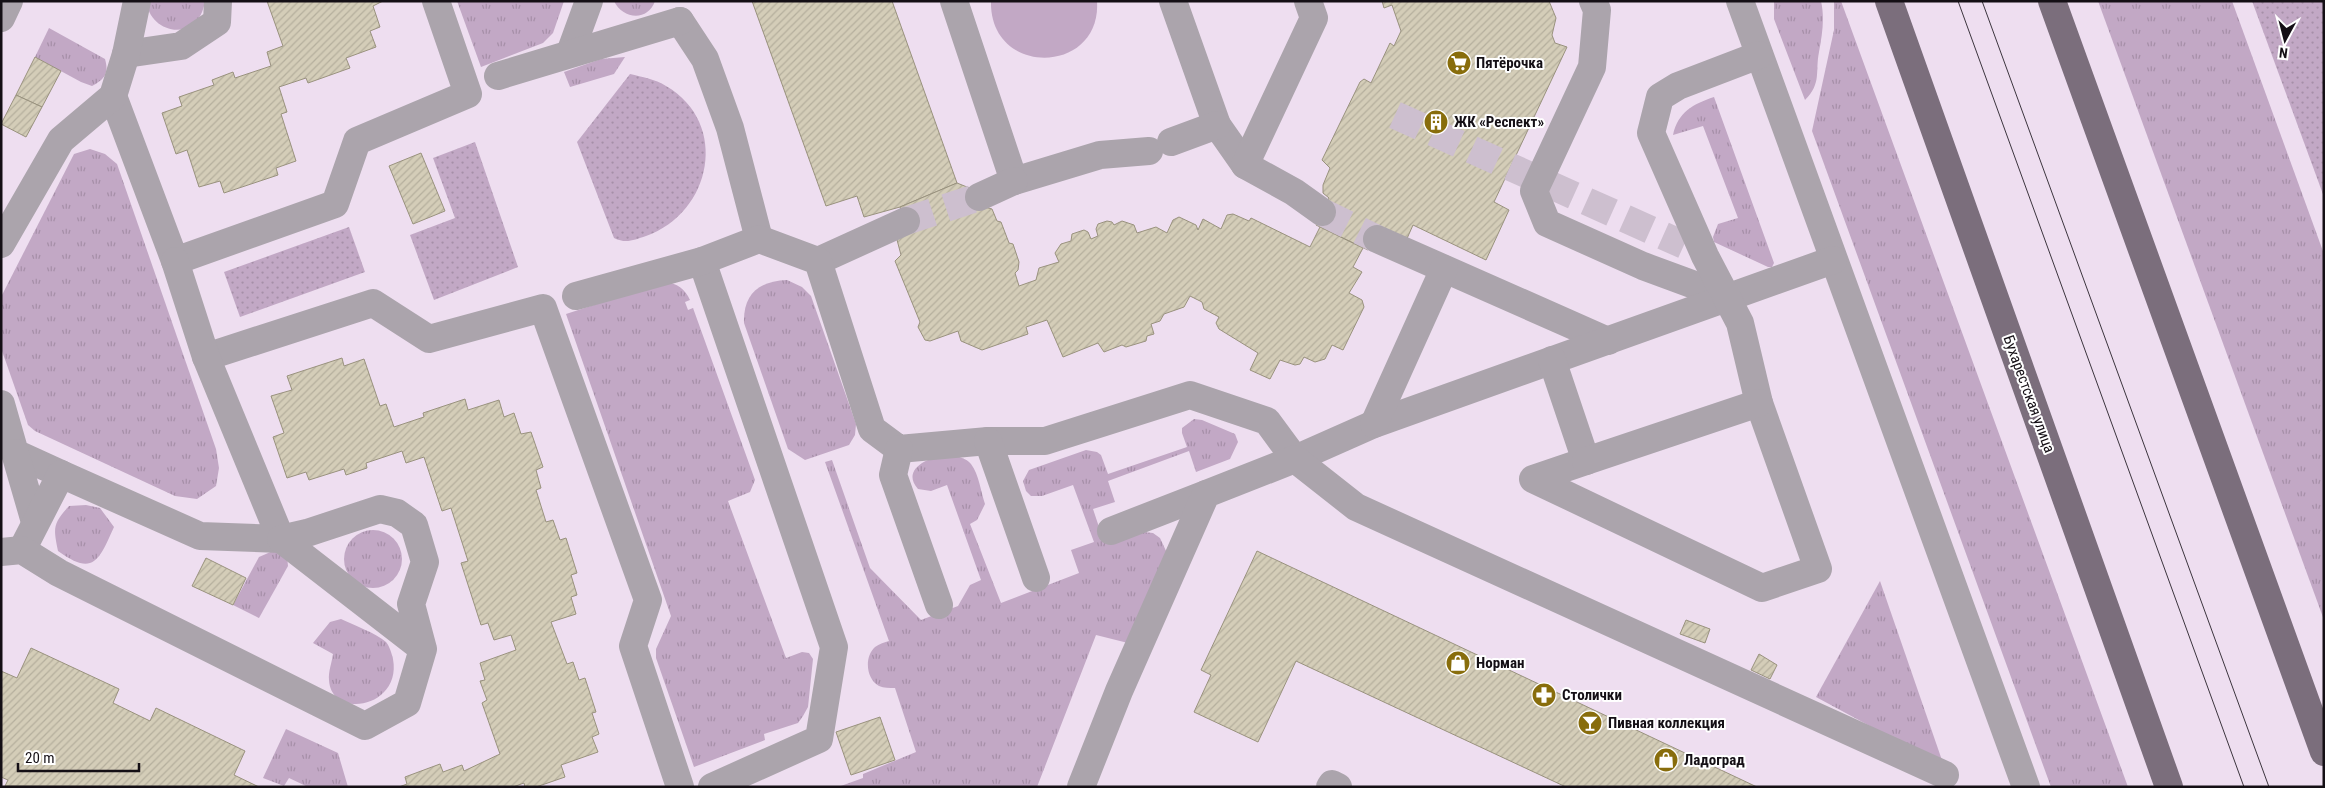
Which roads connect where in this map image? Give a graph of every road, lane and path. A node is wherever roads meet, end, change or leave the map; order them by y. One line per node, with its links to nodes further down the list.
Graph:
1 (9, 1): 14 (street)
2 (136, 1): 16 (street)
3 (218, 1): 16 (street)
4 (436, 1): 18 (street)
5 (589, 1): 15 (street)
6 (954, 1): 22 (street)
7 (1173, 1): 20 (street)
8 (1308, 1): 21 (street)
9 (1594, 1): 34 (street)
10 (1740, 1): 17 (street)
11 (1889, 1): 64 (main road, Бухарестская улица)
12 (2052, 1): 56 (main road)
13 (683, 11): 15 (street); 26 (street)
14 (1, 18)
15 (570, 53): 18 (street)
16 (126, 54): 19 (street)
17 (1759, 55): 29 (street); 34 (street)
18 (484, 85): 30 (street)
19 (113, 96): 28 (street); 30 (street)
20 (1217, 125): 21 (street); 22 (street)
21 (1245, 165): 24 (street)
22 (1014, 181): 23 (street)
23 (979, 196)
24 (1322, 212)
25 (906, 221): 32 (street)
26 (760, 239): 31 (street); 32 (street)
27 (1377, 239): 33 (street)
28 (1, 244)
29 (1833, 260): 34 (street); 63 (street)
30 (175, 261): 37 (street)
31 (702, 261): 35 (street); 59 (street)
32 (818, 261): 43 (street)
33 (1444, 269): 36 (street); 41 (street)
34 (1727, 297): 36 (street); 39 (street)
35 (561, 302): 37 (street); 58 (street)
36 (1608, 341): 38 (street)
37 (206, 357): 51 (street)
38 (1552, 360): 41 (street); 46 (street)
39 (1760, 402): 46 (street); 46 (street)
40 (1, 404): 44 (street)
41 (1374, 424): 45 (street)
42 (988, 441): 43 (street); 45 (street); 53 (street)
43 (899, 449): 54 (street)
44 (15, 453): 47 (street); 49 (street)
45 (1295, 459): 48 (street); 57 (street)
46 (1586, 461)
47 (61, 474): 49 (street); 51 (street)
48 (1206, 494): 50 (street); 60 (street)
49 (36, 522): 52 (street)
50 (1111, 532)
51 (281, 539): 55 (street); 55 (street)
52 (12, 551): 55 (street)
53 (1036, 578)
54 (939, 606)
55 (423, 649)
56 (2324, 752)
57 (1945, 775)
58 (680, 787)
59 (712, 787)
60 (1081, 787)
61 (1330, 787): 62 (street)
62 (1338, 787)
63 (2026, 787)
64 (2169, 787)

